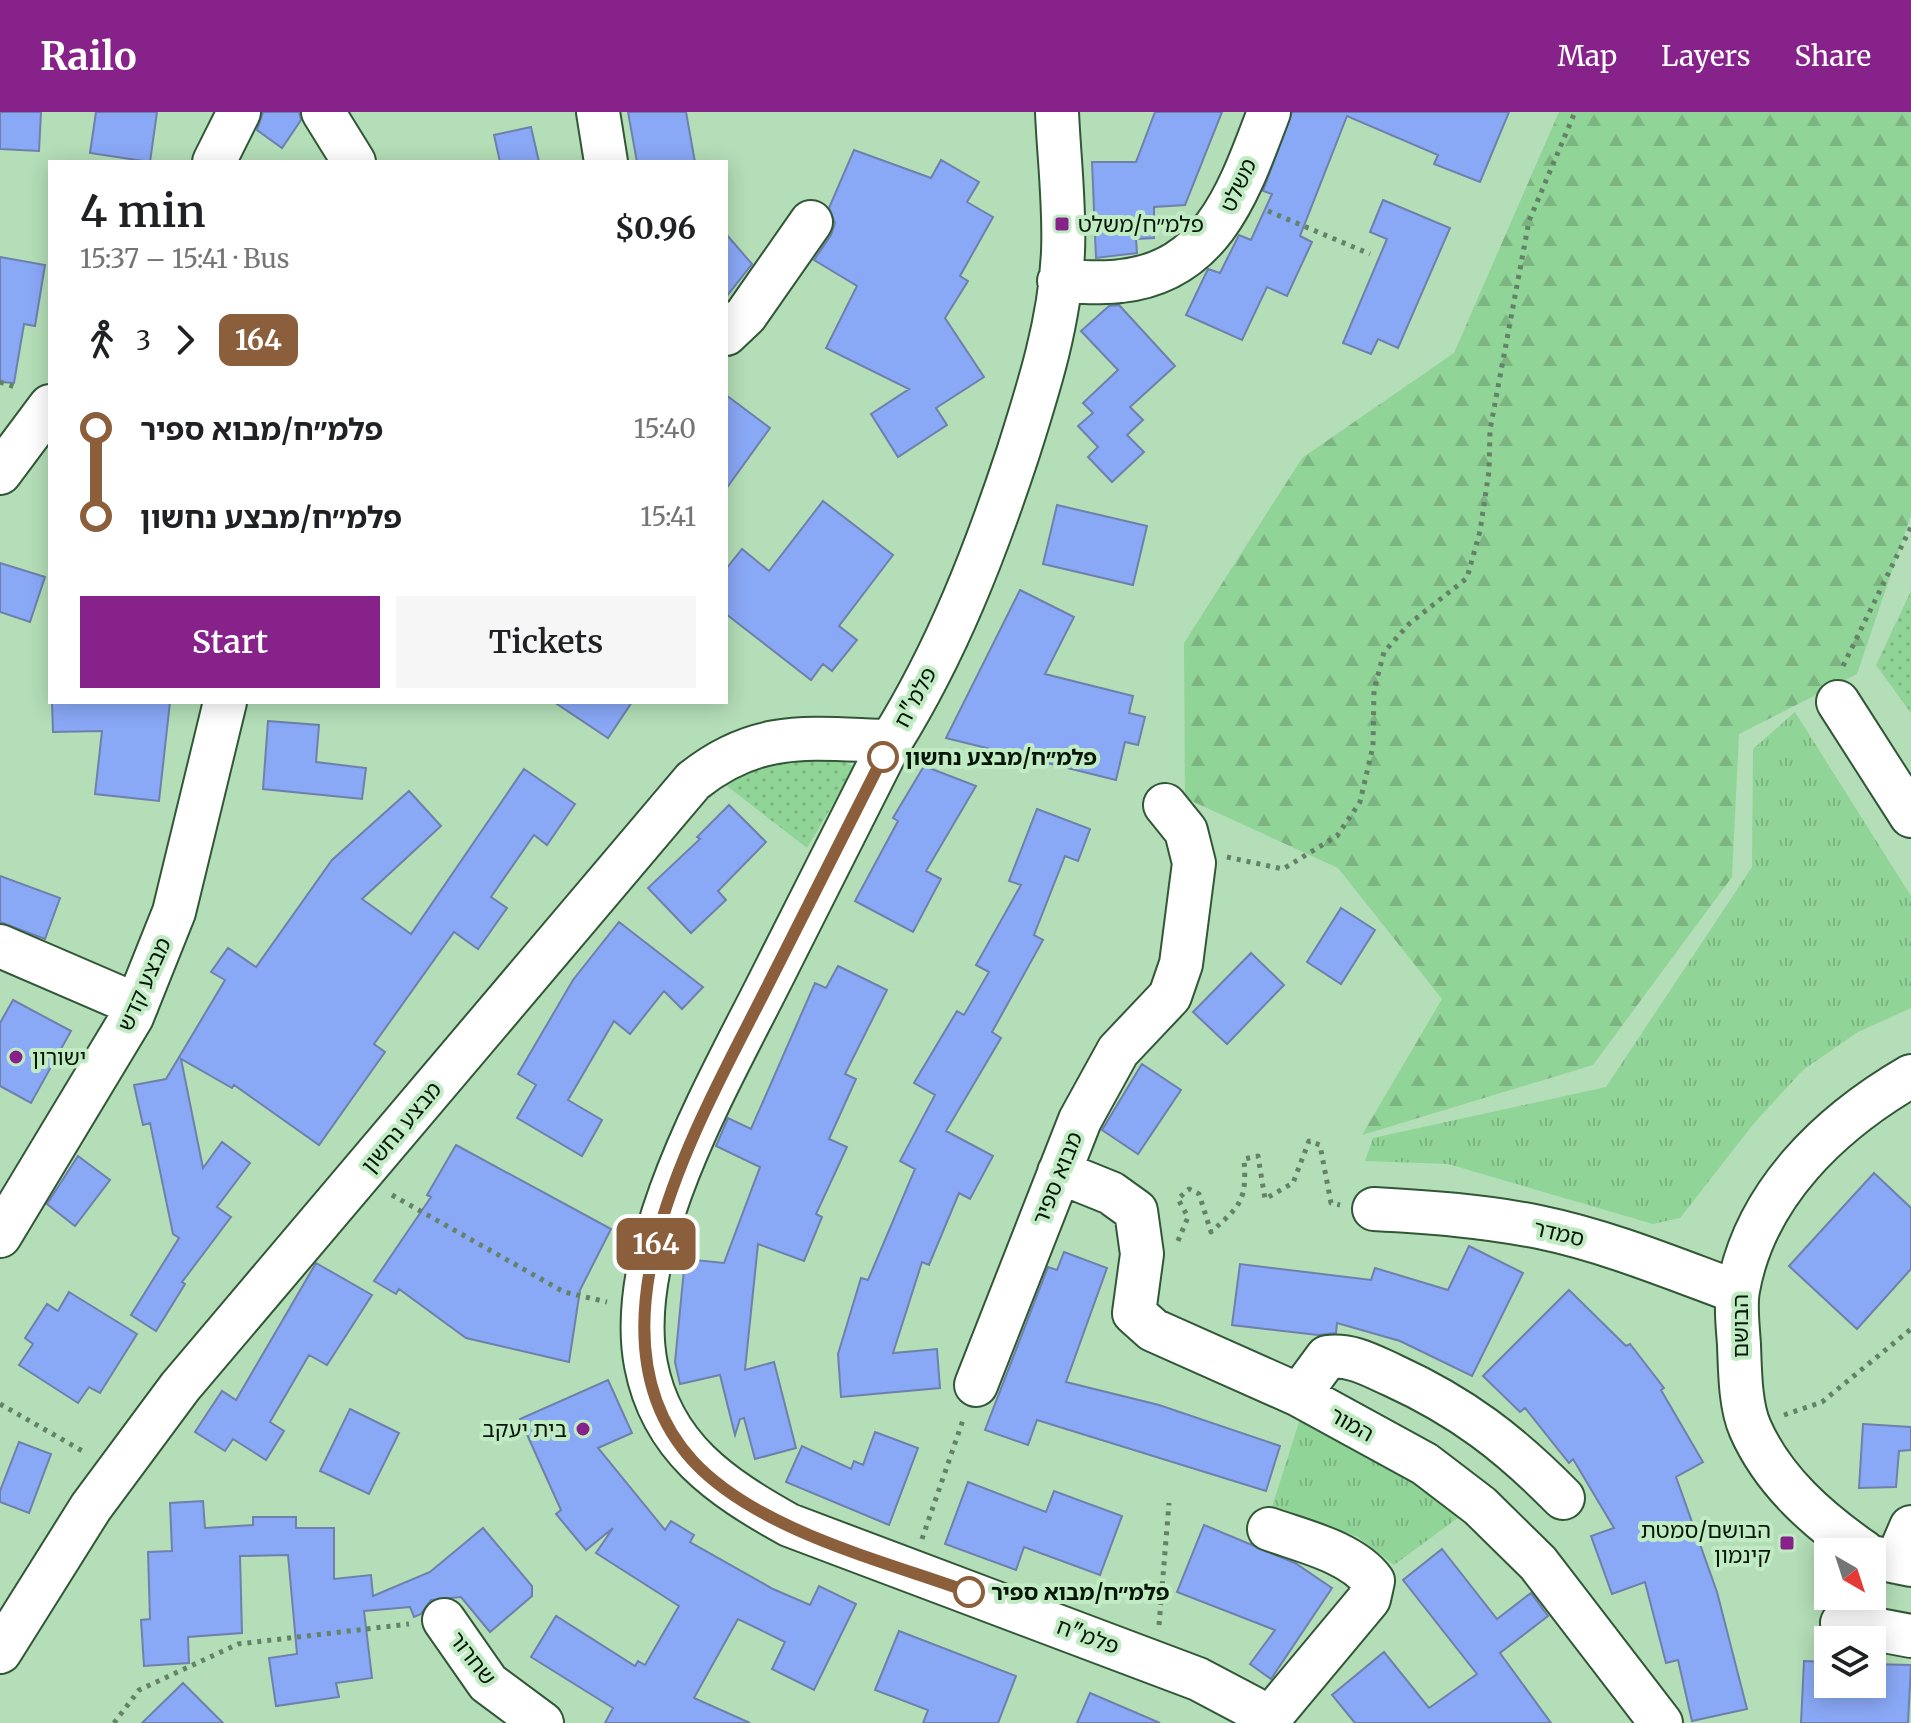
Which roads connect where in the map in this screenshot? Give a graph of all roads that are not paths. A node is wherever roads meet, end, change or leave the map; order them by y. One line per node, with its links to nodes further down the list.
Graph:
1 (239, 112): 6 (street)
2 (323, 112): 7 (street)
3 (598, 112): 8 (street)
4 (1057, 112): 10 (street, פלמ"ח)
5 (1269, 112): 10 (street, משלט)
6 (215, 160)
7 (353, 160)
8 (606, 160)
9 (811, 222): 11 (street)
10 (1059, 281): 16 (street, פלמ"ח)
11 (728, 332)
12 (48, 409): 13 (street)
13 (0, 473)
14 (1838, 702): 17 (street)
15 (235, 704): 20 (street, מבצע קדש)
16 (891, 741): 34 (street, מבצע נחשון); 35 (street, פלמ"ח)
17 (1905, 787)
18 (1165, 805): 22 (street, מבוא ספיר)
19 (0, 946): 20 (street)
20 (137, 1005): 24 (street, מבצע קדש)
21 (1911, 1076): 25 (street, הבושם)
22 (1059, 1172): 26 (street, מבוא ספיר); 27 (street, המור)
23 (1374, 1209): 25 (street, סמדר)
24 (0, 1236)
25 (1737, 1292): 30 (street, הבושם)
26 (976, 1385)
27 (1299, 1395): 28 (street); 37 (street, המור)
28 (1563, 1498)
29 (1269, 1529): 35 (street)
30 (1891, 1553)
31 (444, 1620): 36 (street, שחרור)
32 (1842, 1623): 33 (street)
33 (1911, 1636)
34 (0, 1652)
35 (1270, 1722)
36 (542, 1723)
37 (1661, 1723)

